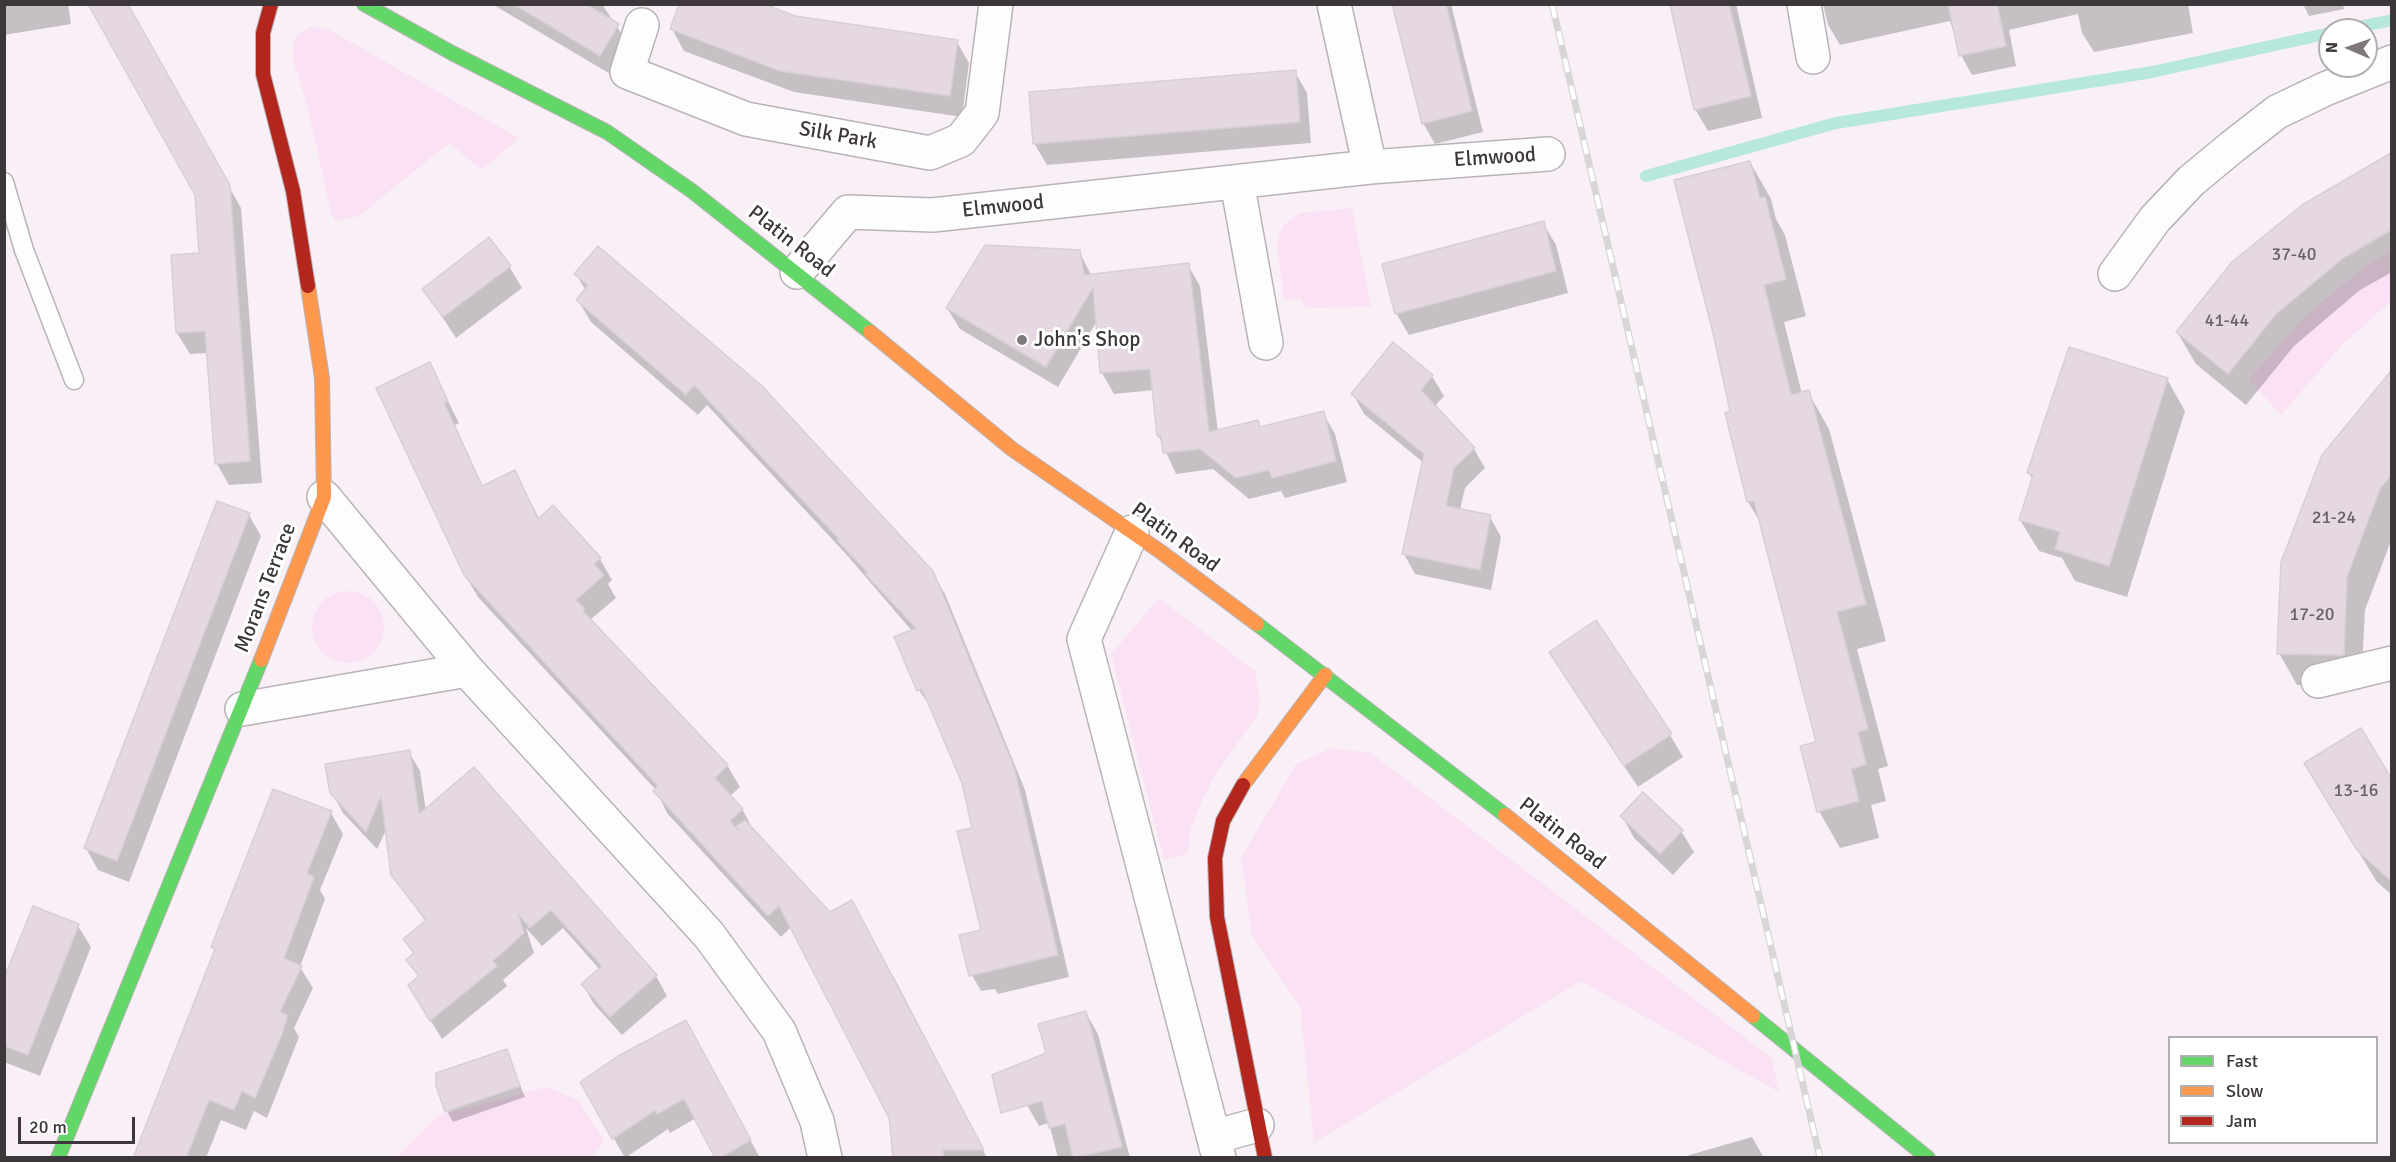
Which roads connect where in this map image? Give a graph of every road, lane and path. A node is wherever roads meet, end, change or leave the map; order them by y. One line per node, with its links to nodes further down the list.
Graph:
1 (271, 4): 17 (main road, Morans Terrace)
2 (364, 4): 13 (main road, Platin Road)
3 (996, 4): 6 (street, Silk Park)
4 (1334, 4): 10 (street)
5 (1804, 4): 7 (street)
6 (642, 25)
7 (1813, 57)
8 (2391, 62): 14 (street)
9 (1548, 154): 10 (street, Elmwood)
10 (1370, 167): 12 (street, Elmwood)
11 (4, 182): 16 (lane)
12 (1238, 182): 13 (street, Elmwood); 15 (street)
13 (797, 272): 18 (main road, Platin Road)
14 (2115, 274)
15 (1266, 344)
16 (74, 380)
17 (324, 497): 20 (street); 23 (main road, Morans Terrace)
18 (1132, 532): 21 (main road, Platin Road); 25 (street)
19 (2391, 663): 22 (street)
20 (467, 670): 23 (street); 27 (street)
21 (1325, 675): 24 (main road); 29 (main road, Platin Road)
22 (2318, 681)
23 (242, 709): 26 (main road, Morans Terrace)
24 (1257, 1125): 25 (street); 28 (main road)
25 (1217, 1147)
26 (58, 1158)
27 (825, 1158)
28 (1265, 1158)
29 (1928, 1158)

